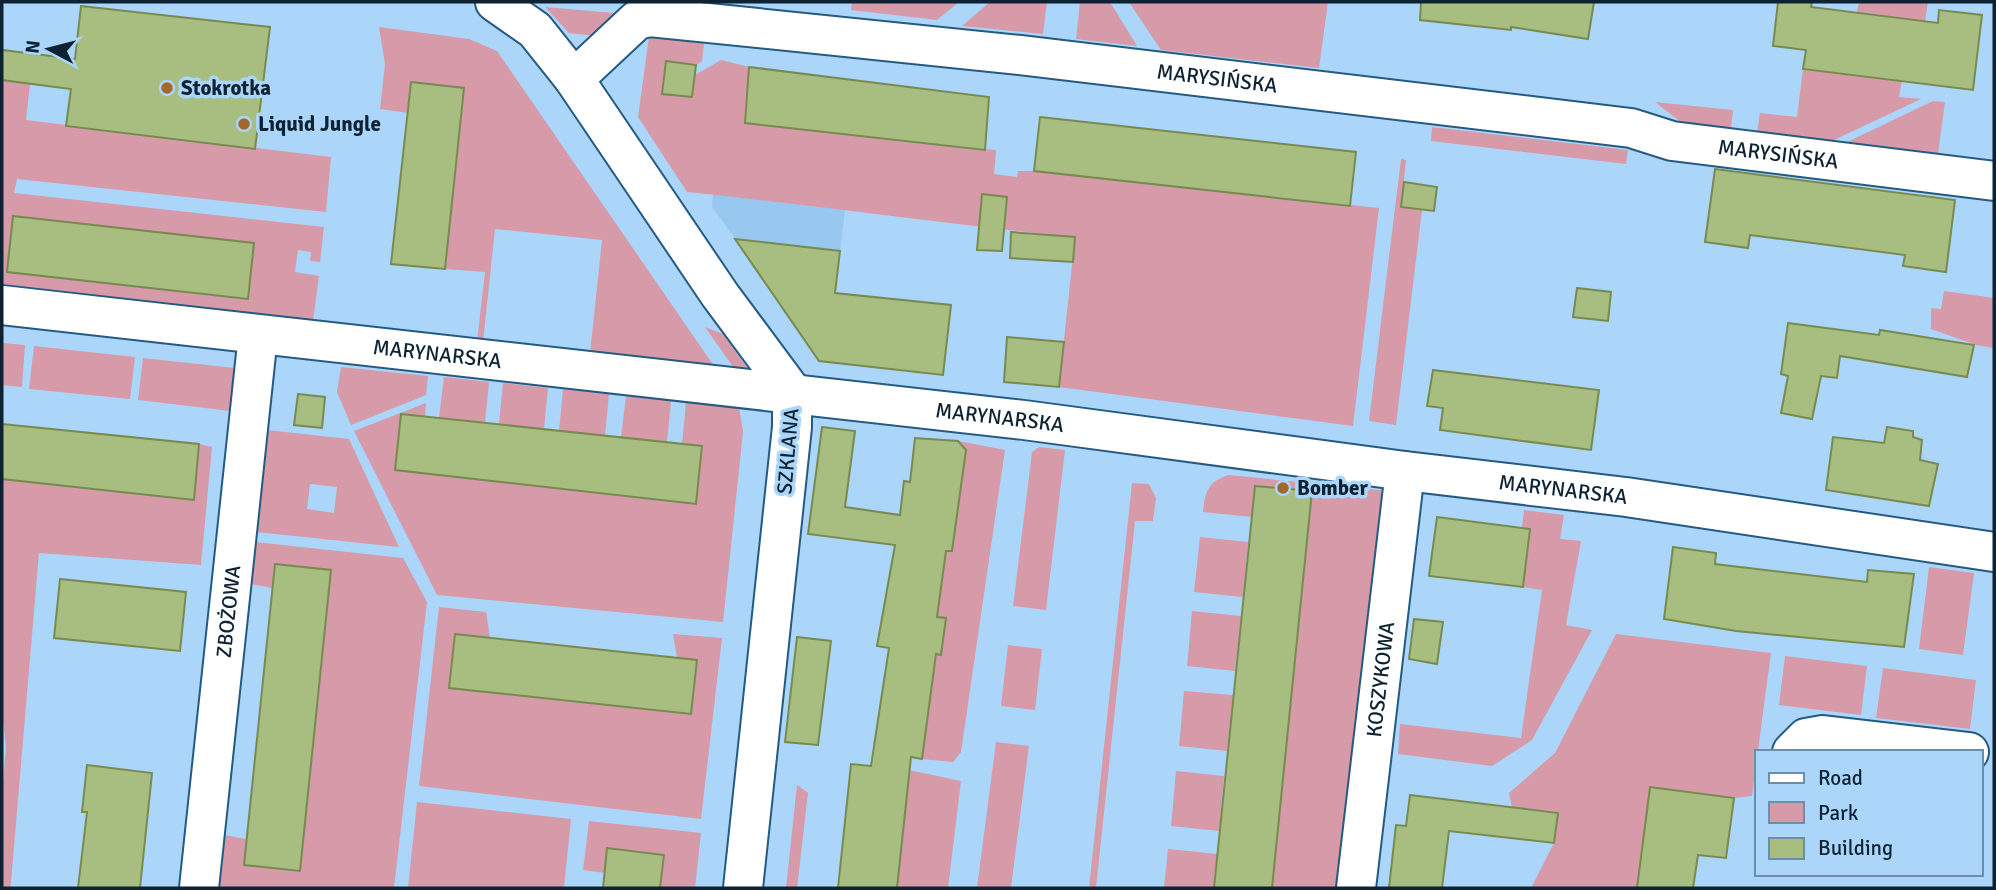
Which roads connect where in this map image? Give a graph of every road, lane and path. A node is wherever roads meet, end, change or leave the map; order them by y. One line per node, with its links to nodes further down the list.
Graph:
1 (495, 2): 2 (street)
2 (574, 79): 3 (street, MARYSIŃSKA); 6 (street, SZKLANA)
3 (1994, 181)
4 (2, 305): 5 (street, MARYNARSKA)
5 (258, 335): 6 (street, MARYNARSKA); 11 (street, ZBOŻOWA)
6 (792, 392): 7 (street, MARYNARSKA); 12 (street, SZKLANA)
7 (1405, 471): 8 (street, MARYNARSKA); 13 (street, KOSZYKOWA)
8 (1994, 552)
9 (1794, 750): 10 (street)
10 (1952, 750)
11 (199, 888)
12 (743, 888)
13 (1356, 888)

